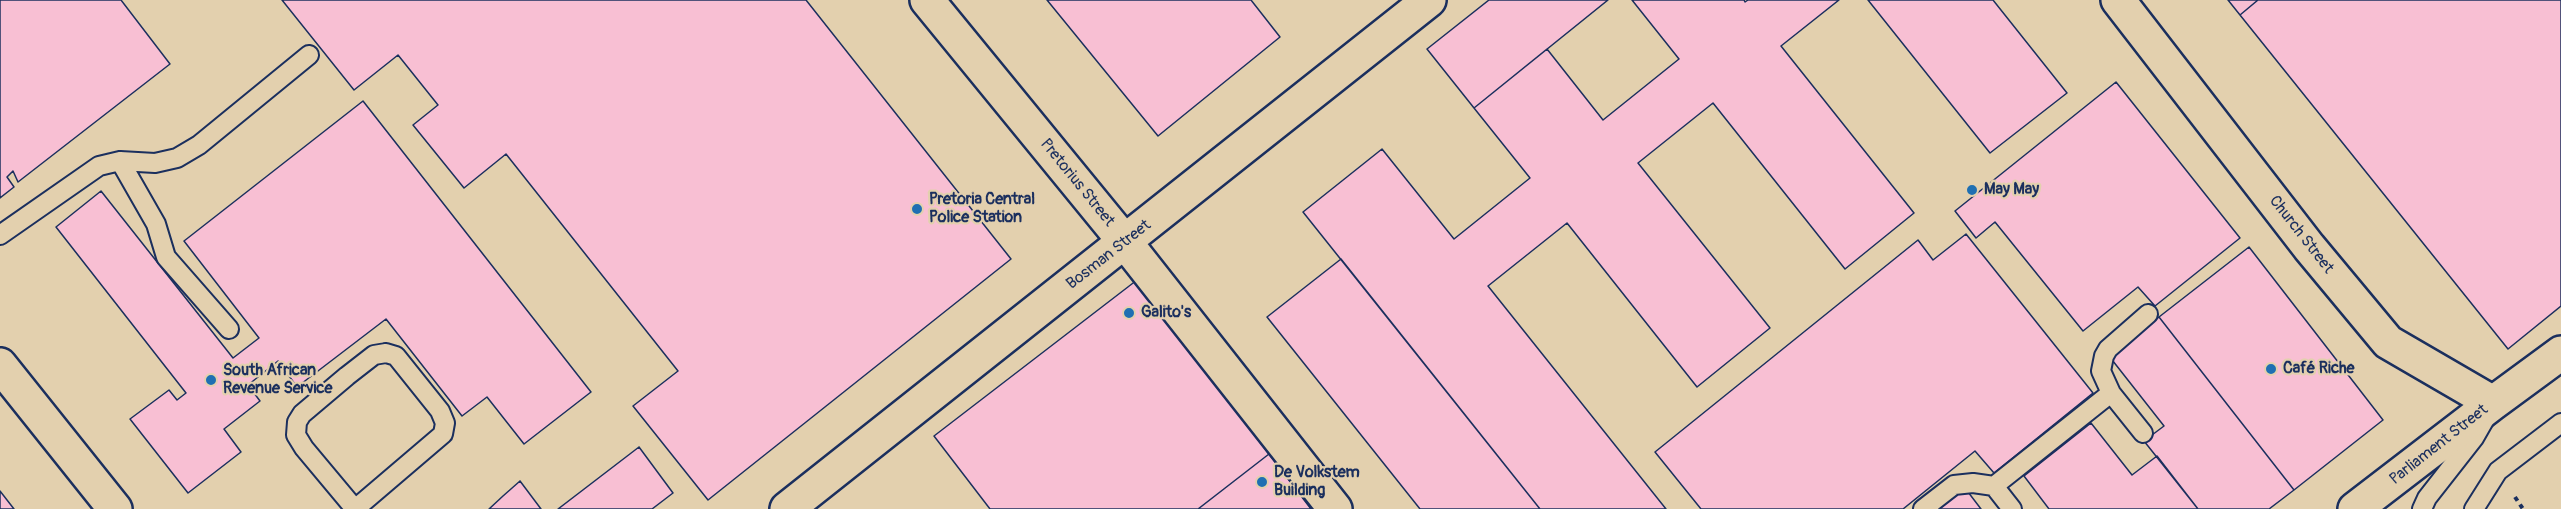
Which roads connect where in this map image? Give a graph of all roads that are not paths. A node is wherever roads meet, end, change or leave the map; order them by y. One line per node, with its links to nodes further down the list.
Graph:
1 (927, 0): 7 (street, Pretorius Street)
2 (1429, 0): 7 (street, Bosman Street)
3 (2118, 0): 13 (street, Church Street)
4 (309, 55): 5 (lane)
5 (120, 161): 6 (lane); 9 (lane)
6 (0, 235)
7 (1125, 243): 19 (street, Bosman Street); 20 (street, Pretorius Street)
8 (2148, 314): 12 (lane)
9 (229, 329)
10 (2561, 353): 13 (street)
11 (0, 365): 17 (street)
12 (2111, 393): 15 (lane); 16 (lane)
13 (2493, 403): 23 (street, Parliament Street); 24 (lane)
14 (2561, 423): 25 (lane)
15 (2143, 434)
16 (1994, 486): 21 (lane); 22 (lane)
17 (115, 509)
18 (355, 509): 18 (lane)
19 (787, 509)
20 (1335, 509)
21 (1923, 509)
22 (2012, 509)
23 (2355, 509)
24 (2422, 509)
25 (2474, 509)

